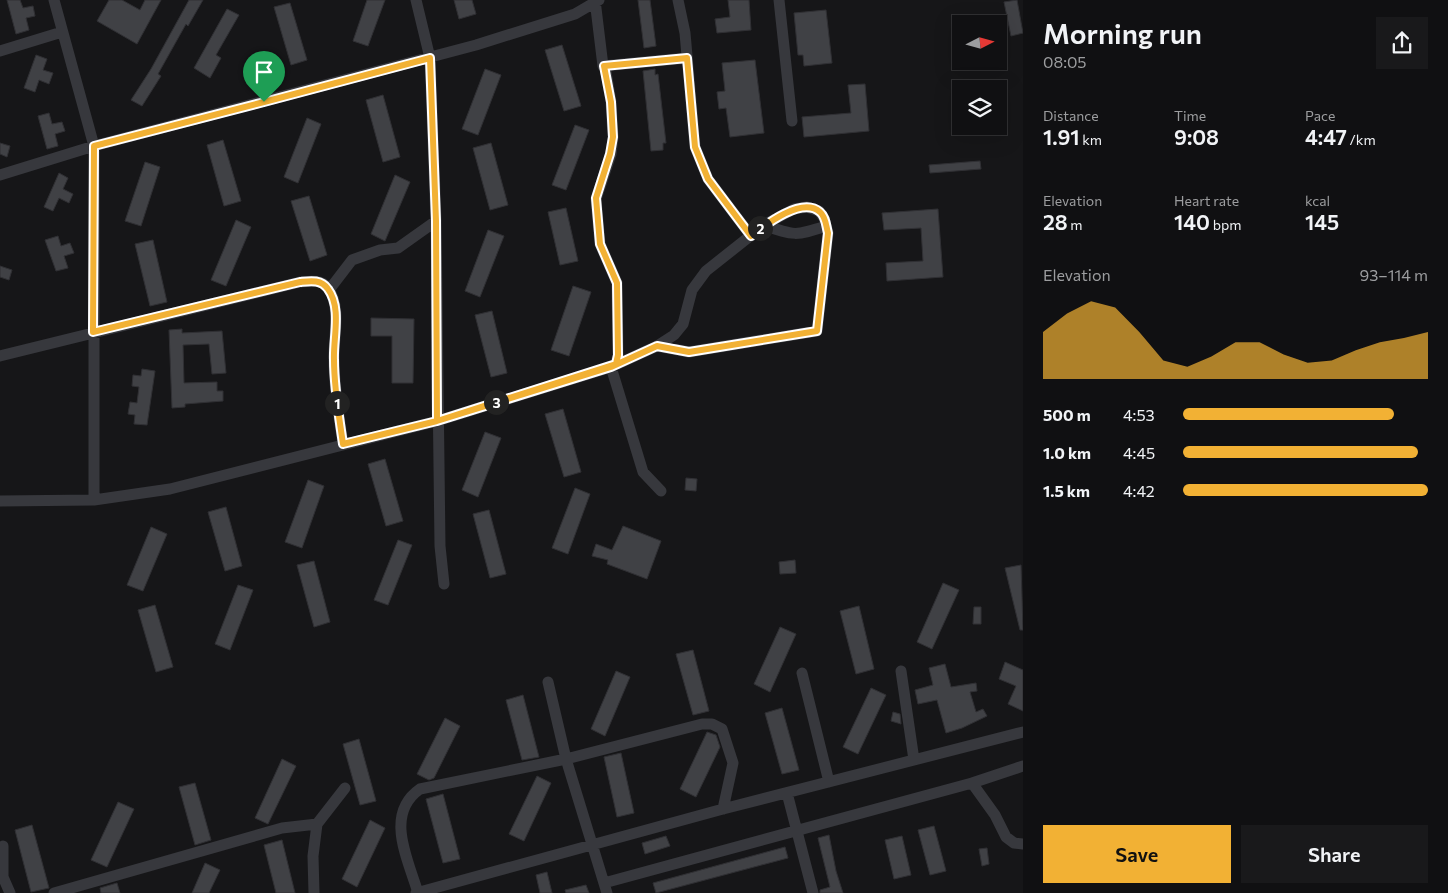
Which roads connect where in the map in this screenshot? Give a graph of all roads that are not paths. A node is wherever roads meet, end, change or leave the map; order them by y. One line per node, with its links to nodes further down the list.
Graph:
1 (54, 0): 6 (street)
2 (416, 0): 8 (street)
3 (678, 0): 9 (street)
4 (779, 0): 11 (street)
5 (597, 1): 8 (street); 10 (street)
6 (62, 32): 7 (street); 12 (street)
7 (0, 51)
8 (430, 58): 12 (street); 14 (street)
9 (687, 58): 10 (street); 17 (street)
10 (604, 66): 22 (street)
11 (792, 121)
12 (94, 146): 13 (street); 19 (street)
13 (0, 175)
14 (436, 221): 18 (street); 23 (street)
15 (764, 225): 16 (street); 16 (street); 17 (street)
16 (826, 226): 20 (street)
17 (751, 236): 20 (street)
18 (329, 290): 19 (street); 24 (street)
19 (93, 332): 21 (street); 26 (street)
20 (657, 346): 22 (street)
21 (0, 356)
22 (614, 366): 23 (street); 25 (street)
23 (437, 421): 24 (street); 28 (street)
24 (343, 444): 26 (street)
25 (661, 491)
26 (94, 500): 27 (street)
27 (0, 501)
28 (444, 584)
29 (901, 671): 34 (street)
30 (802, 673): 36 (street)
31 (548, 682): 33 (street)
32 (1023, 732): 34 (street)
33 (566, 759): 40 (street); 45 (street); 50 (street)
34 (914, 760): 36 (street)
35 (1023, 766): 37 (street)
36 (829, 782): 39 (street)
37 (972, 783): 42 (street); 43 (street)
38 (344, 788): 41 (street)
39 (787, 793): 40 (street); 42 (street)
40 (723, 809): 45 (street)
41 (317, 824): 48 (street); 49 (street)
42 (797, 831): 46 (street); 51 (street)
43 (1023, 844)
44 (3, 846): 47 (street)
45 (593, 846): 46 (street); 50 (street)
46 (605, 888)
47 (10, 893)
48 (54, 893)
49 (314, 893)
50 (417, 893)
51 (813, 893)

